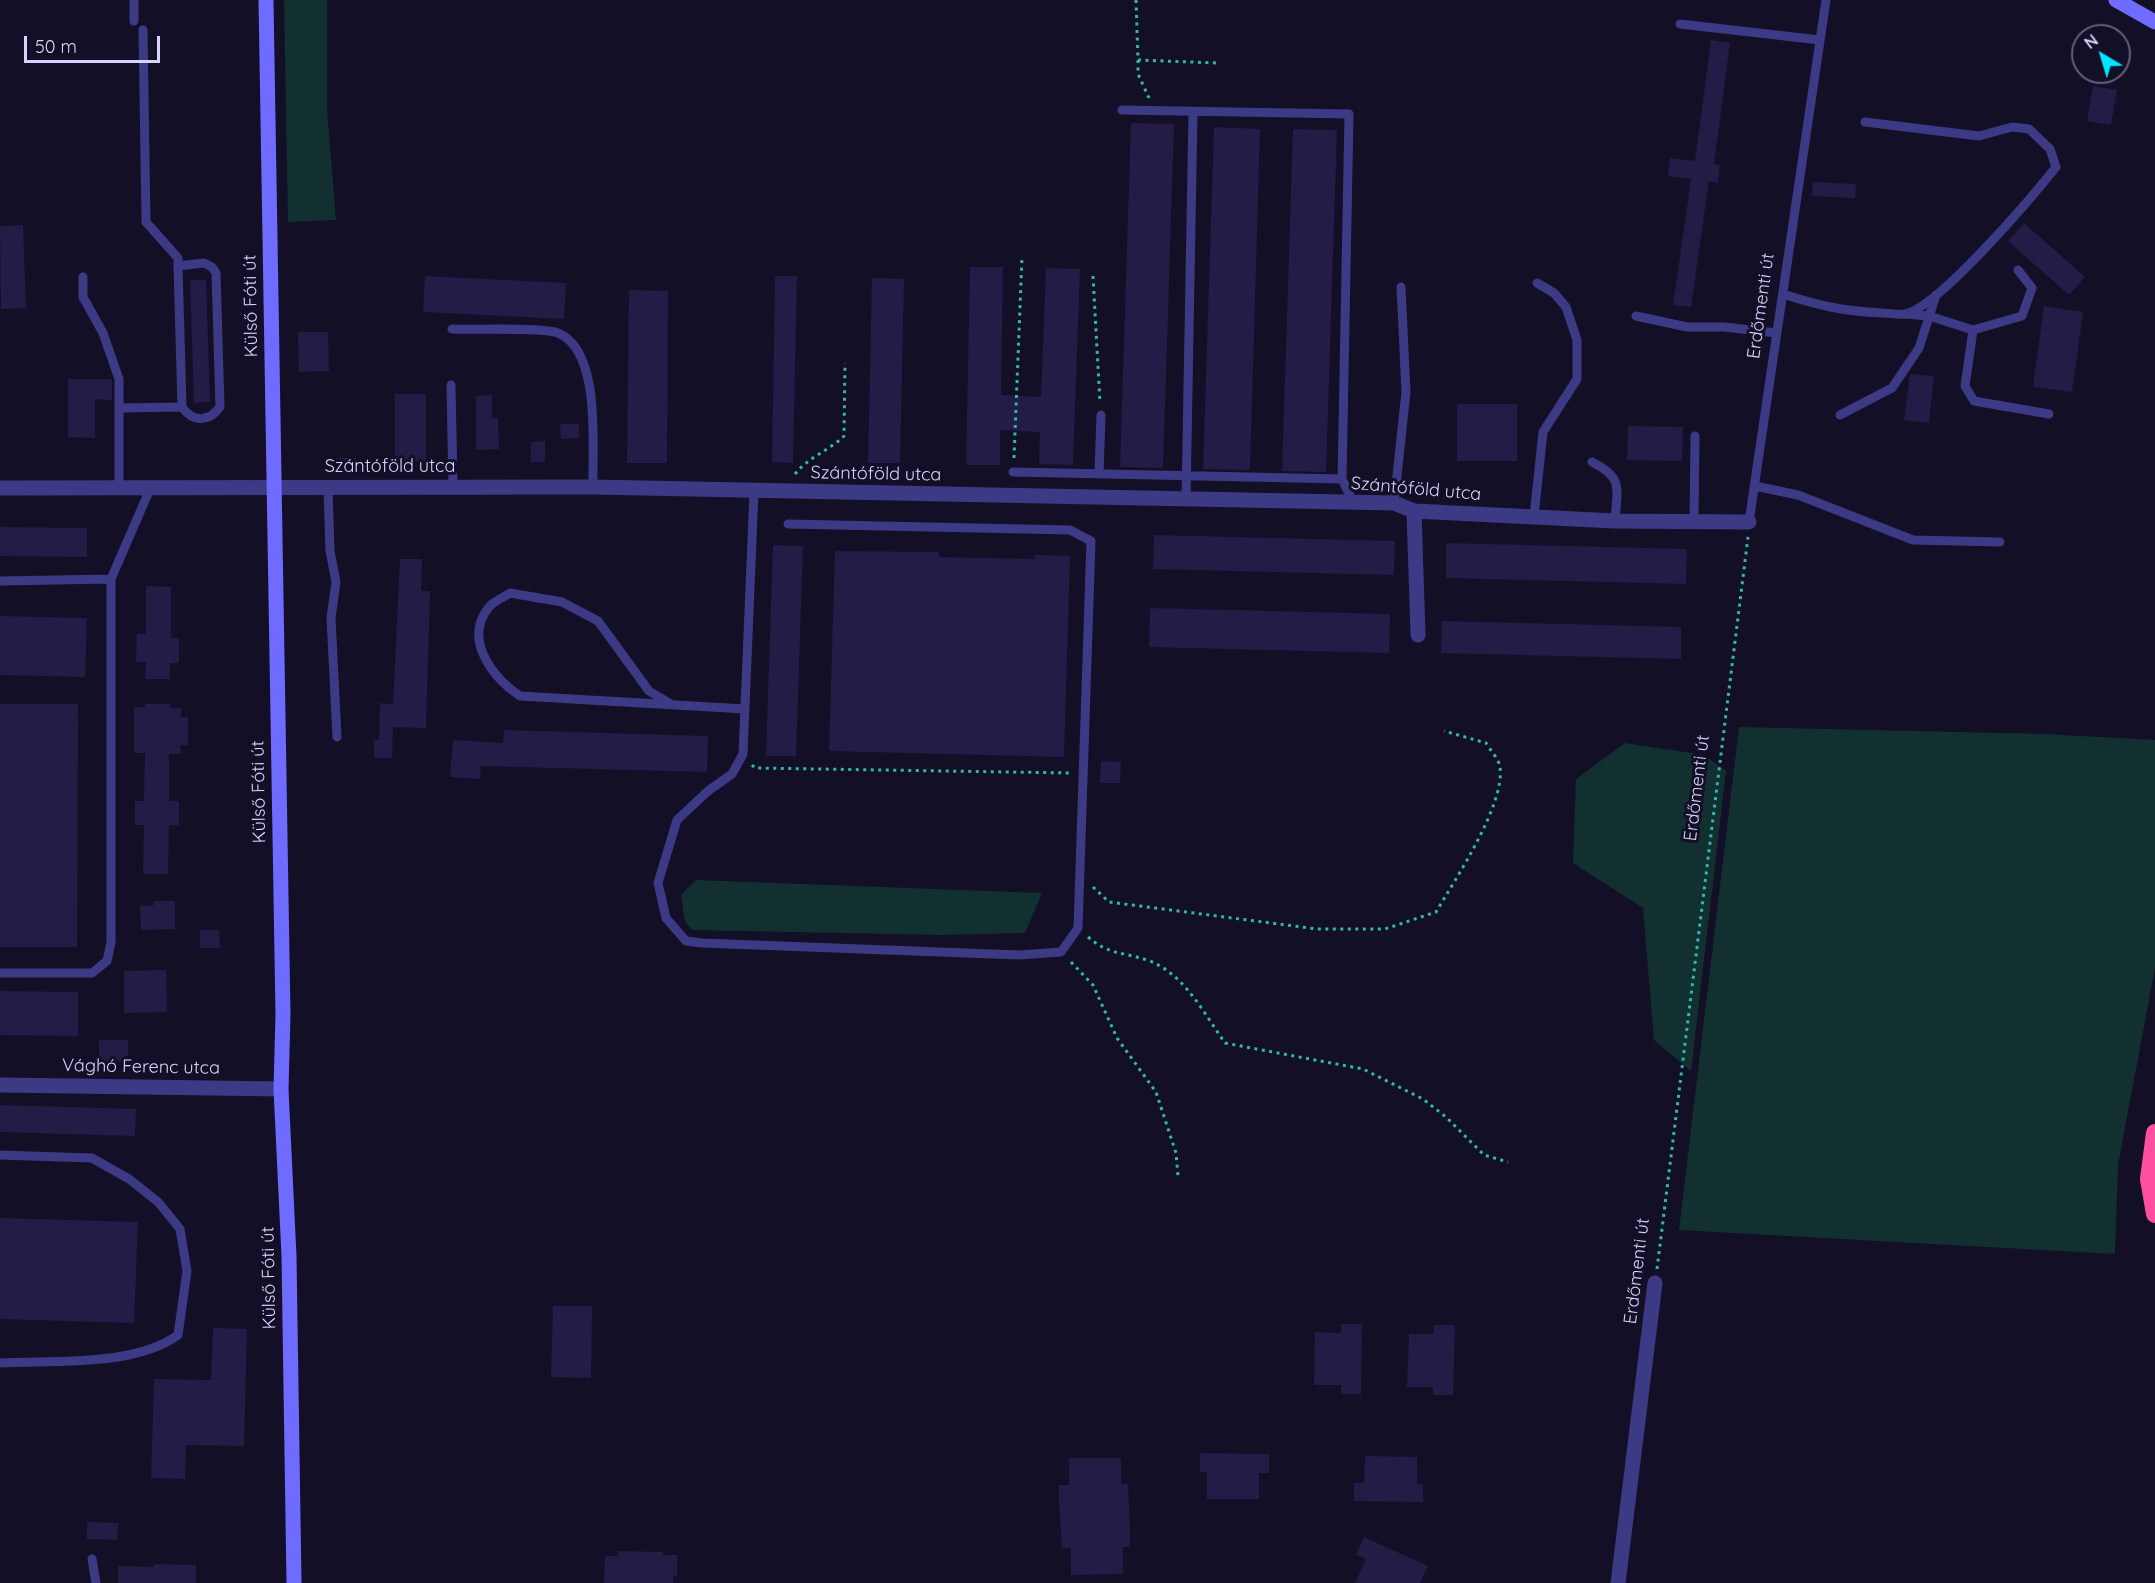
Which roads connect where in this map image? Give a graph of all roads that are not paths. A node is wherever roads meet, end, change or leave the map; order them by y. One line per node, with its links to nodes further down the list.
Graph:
1 (134, 0): 5 (lane)
2 (266, 0): 38 (main road, Külső Fóti út)
3 (1826, 0): 9 (lane, Erdőmenti út)
4 (2116, 0): 6 (main road)
5 (134, 21)
6 (2155, 22)
7 (1680, 24): 9 (lane)
8 (142, 30): 13 (lane)
9 (1820, 40): 18 (lane, Erdőmenti út)
10 (1122, 110): 11 (lane)
11 (1193, 112): 36 (lane); 37 (lane)
12 (1865, 122): 19 (lane)
13 (178, 266): 27 (lane); 27 (lane)
14 (2018, 270): 24 (lane)
15 (83, 278): 28 (lane)
16 (1537, 283): 51 (lane)
17 (1401, 287): 49 (lane)
18 (1783, 294): 20 (lane); 25 (lane, Erdőmenti út)
19 (1936, 294): 20 (lane); 22 (lane)
20 (1906, 314): 22 (lane)
21 (1636, 316): 25 (lane)
22 (1929, 316): 24 (lane); 31 (lane)
23 (452, 329): 43 (lane)
24 (1973, 330): 29 (lane)
25 (1777, 333): 39 (lane, Erdőmenti út)
26 (451, 385): 41 (lane)
27 (182, 407): 28 (lane)
28 (120, 408): 44 (lane)
29 (2049, 414)
30 (1101, 415): 35 (lane)
31 (1840, 415)
32 (1695, 436): 53 (lane)
33 (1592, 462): 52 (lane)
34 (1013, 472): 35 (lane)
35 (1099, 474): 36 (lane)
36 (1185, 475): 37 (lane); 47 (lane)
37 (1342, 479): 48 (lane)
38 (274, 486): 40 (street, Szántóföld utca); 45 (street, Szántóföld utca); 65 (main road, Külső Fóti út)
39 (1755, 486): 54 (lane, Erdőmenti út); 56 (lane)
40 (328, 487): 41 (street, Szántóföld utca); 62 (lane)
41 (453, 487): 43 (street, Szántóföld utca)
42 (0, 488): 44 (street, Szántóföld utca)
43 (593, 488): 46 (street, Szántóföld utca)
44 (119, 489): 45 (street, Szántóföld utca)
45 (150, 489): 57 (lane)
46 (754, 492): 47 (street, Szántóföld utca); 61 (lane)
47 (1186, 499): 48 (street, Szántóföld utca)
48 (1353, 502): 49 (street, Szántóföld utca)
49 (1394, 503): 50 (street, Szántóföld utca)
50 (1414, 511): 51 (street, Szántóföld utca); 59 (street)
51 (1534, 516): 52 (street, Szántóföld utca)
52 (1615, 520): 53 (street, Szántóföld utca)
53 (1694, 521): 54 (street, Szántóföld utca)
54 (1749, 522)
55 (788, 524): 61 (lane)
56 (2000, 542)
57 (111, 579): 58 (lane); 63 (lane)
58 (0, 581)
59 (1418, 635)
60 (671, 704): 60 (lane); 61 (lane)
61 (745, 709)
62 (337, 737)
63 (0, 973)
64 (0, 1085): 65 (street, Vághó Ferenc utca)
65 (281, 1089): 73 (main road, Külső Fóti út)
66 (2155, 1133): 68 (highway)
67 (0, 1155): 70 (lane)
68 (2155, 1214)
69 (1655, 1283): 74 (street, Erdőmenti út)
70 (0, 1363)
71 (92, 1559): 72 (lane)
72 (96, 1583)
73 (294, 1583)
74 (1618, 1583)

